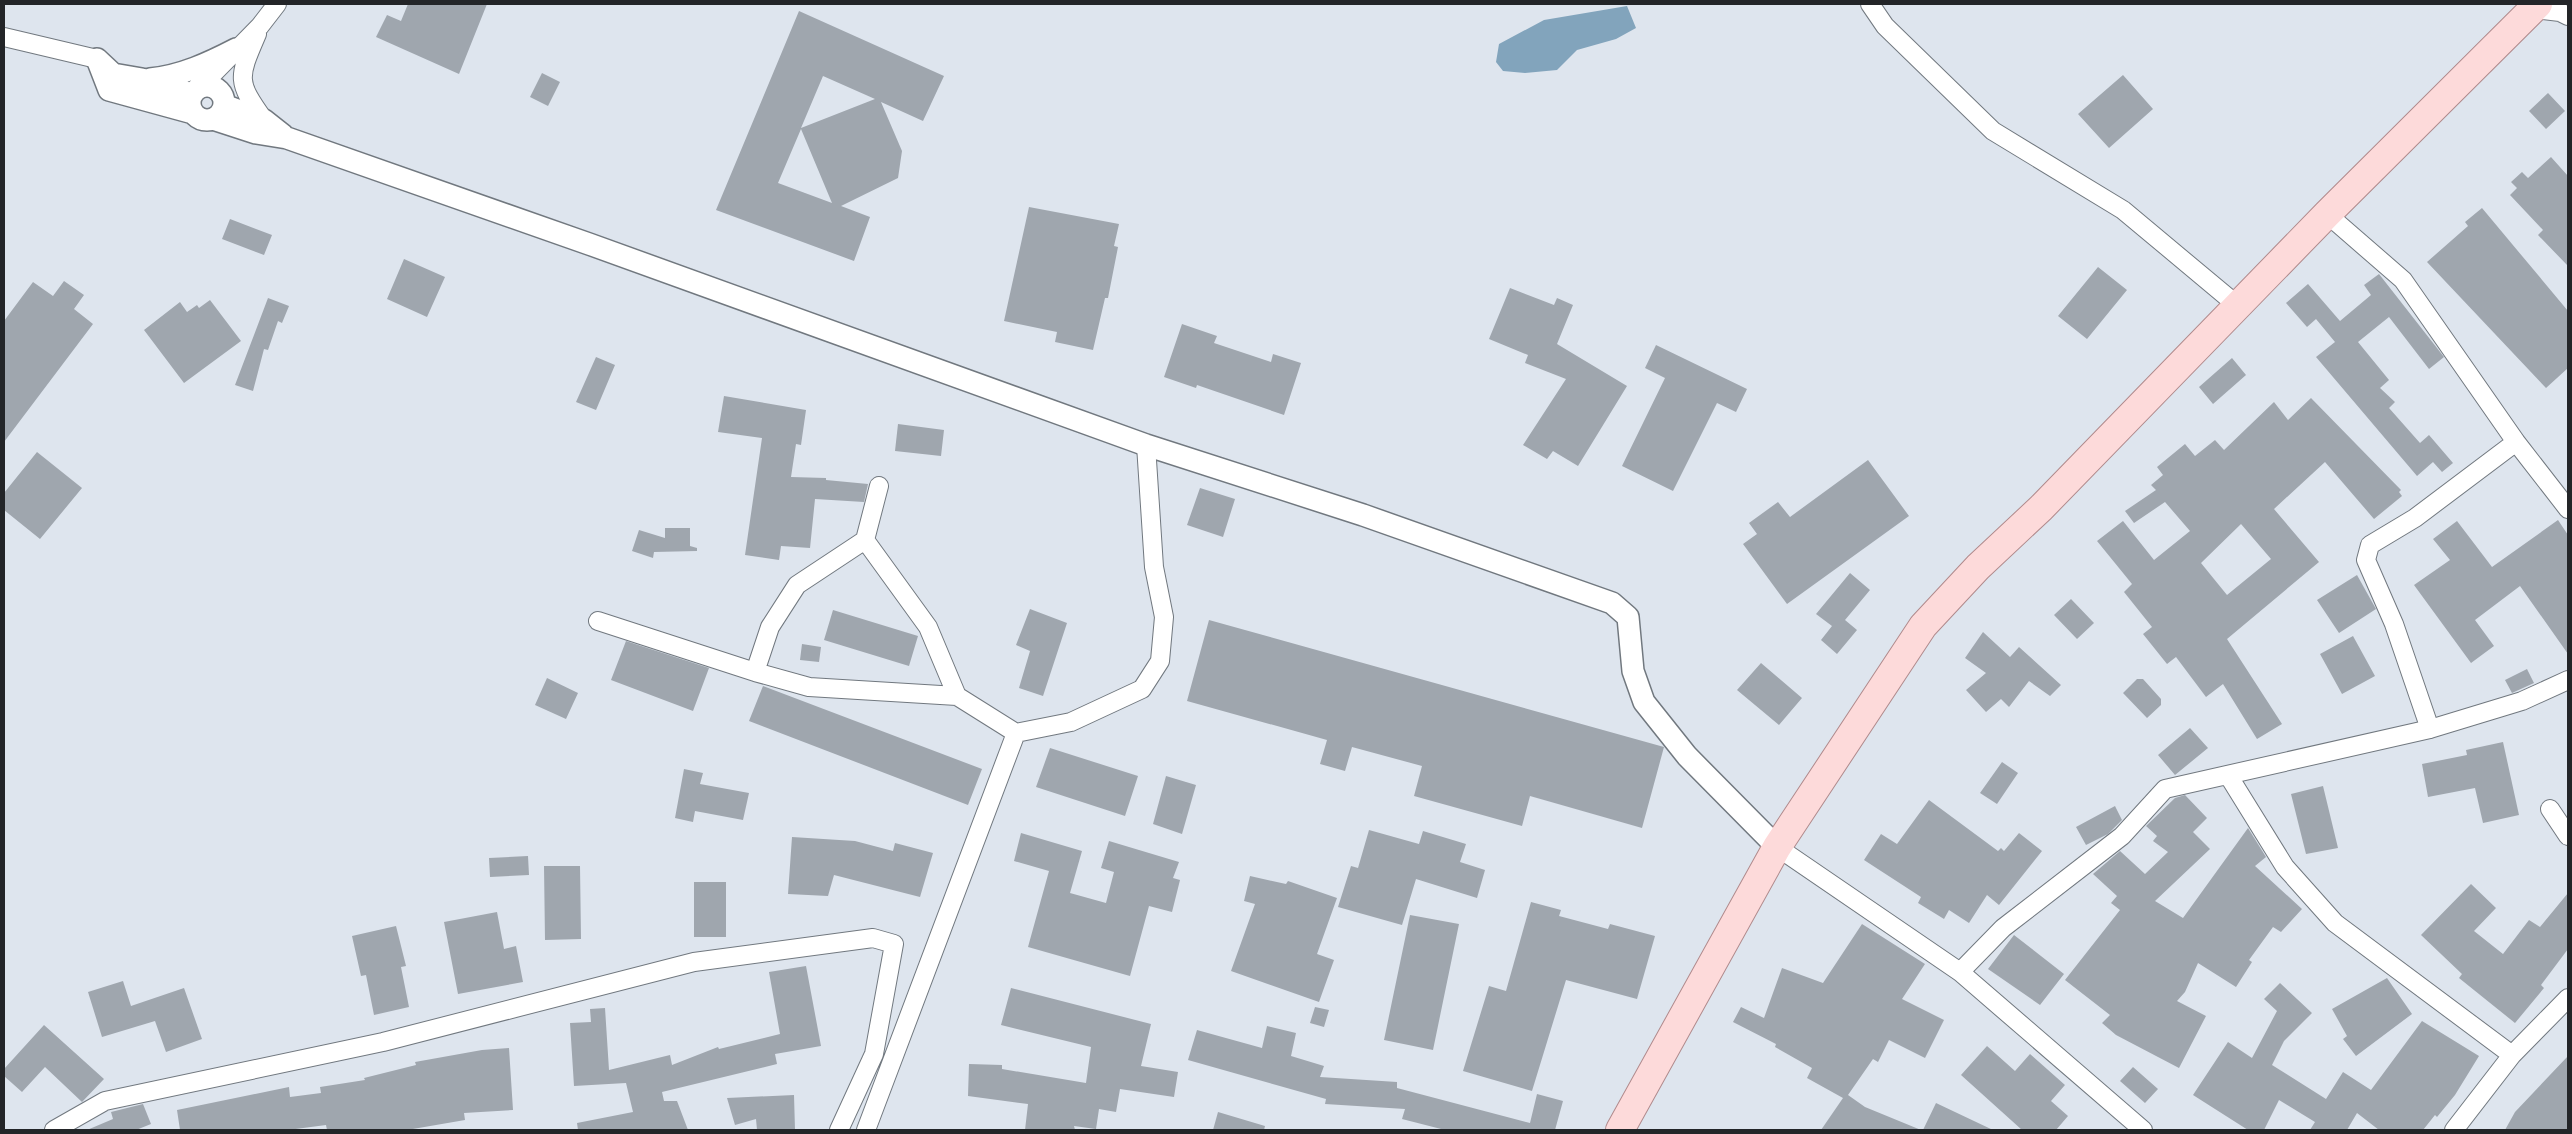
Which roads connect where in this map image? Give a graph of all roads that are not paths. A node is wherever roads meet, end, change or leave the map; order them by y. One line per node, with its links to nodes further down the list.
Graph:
1 (277, 4): 5 (street)
2 (1870, 4): 15 (street)
3 (2536, 6): 4 (street); 14 (main road)
4 (2568, 16)
5 (260, 26): 7 (street); 12 (street)
6 (4, 37): 8 (street)
7 (236, 50): 9 (street); 10 (street)
8 (97, 59): 9 (street); 10 (street)
9 (142, 80): 10 (street)
10 (195, 98): 11 (street); 11 (street)
11 (218, 112): 12 (street); 13 (street)
12 (264, 120): 13 (street)
13 (287, 138): 17 (street)
14 (2327, 214): 15 (main road); 16 (street)
15 (2238, 306): 30 (main road)
16 (2516, 442): 19 (street); 25 (street)
17 (1146, 445): 26 (street); 30 (street)
18 (879, 486): 20 (street)
19 (2568, 509)
20 (865, 540): 22 (street); 24 (street)
21 (598, 620): 22 (street)
22 (755, 672): 24 (street)
23 (2568, 680): 25 (street)
24 (957, 696): 26 (street)
25 (2430, 729): 27 (street)
26 (1016, 733): 36 (street)
27 (2228, 775): 31 (street); 33 (street)
28 (2550, 809): 29 (street)
29 (2568, 836)
30 (1777, 847): 31 (street); 37 (main road)
31 (1960, 972): 38 (street)
32 (2568, 998): 33 (street)
33 (2512, 1055): 39 (street)
34 (54, 1130): 35 (street)
35 (839, 1130)
36 (866, 1130)
37 (1620, 1130)
38 (2143, 1130)
39 (2454, 1130)

